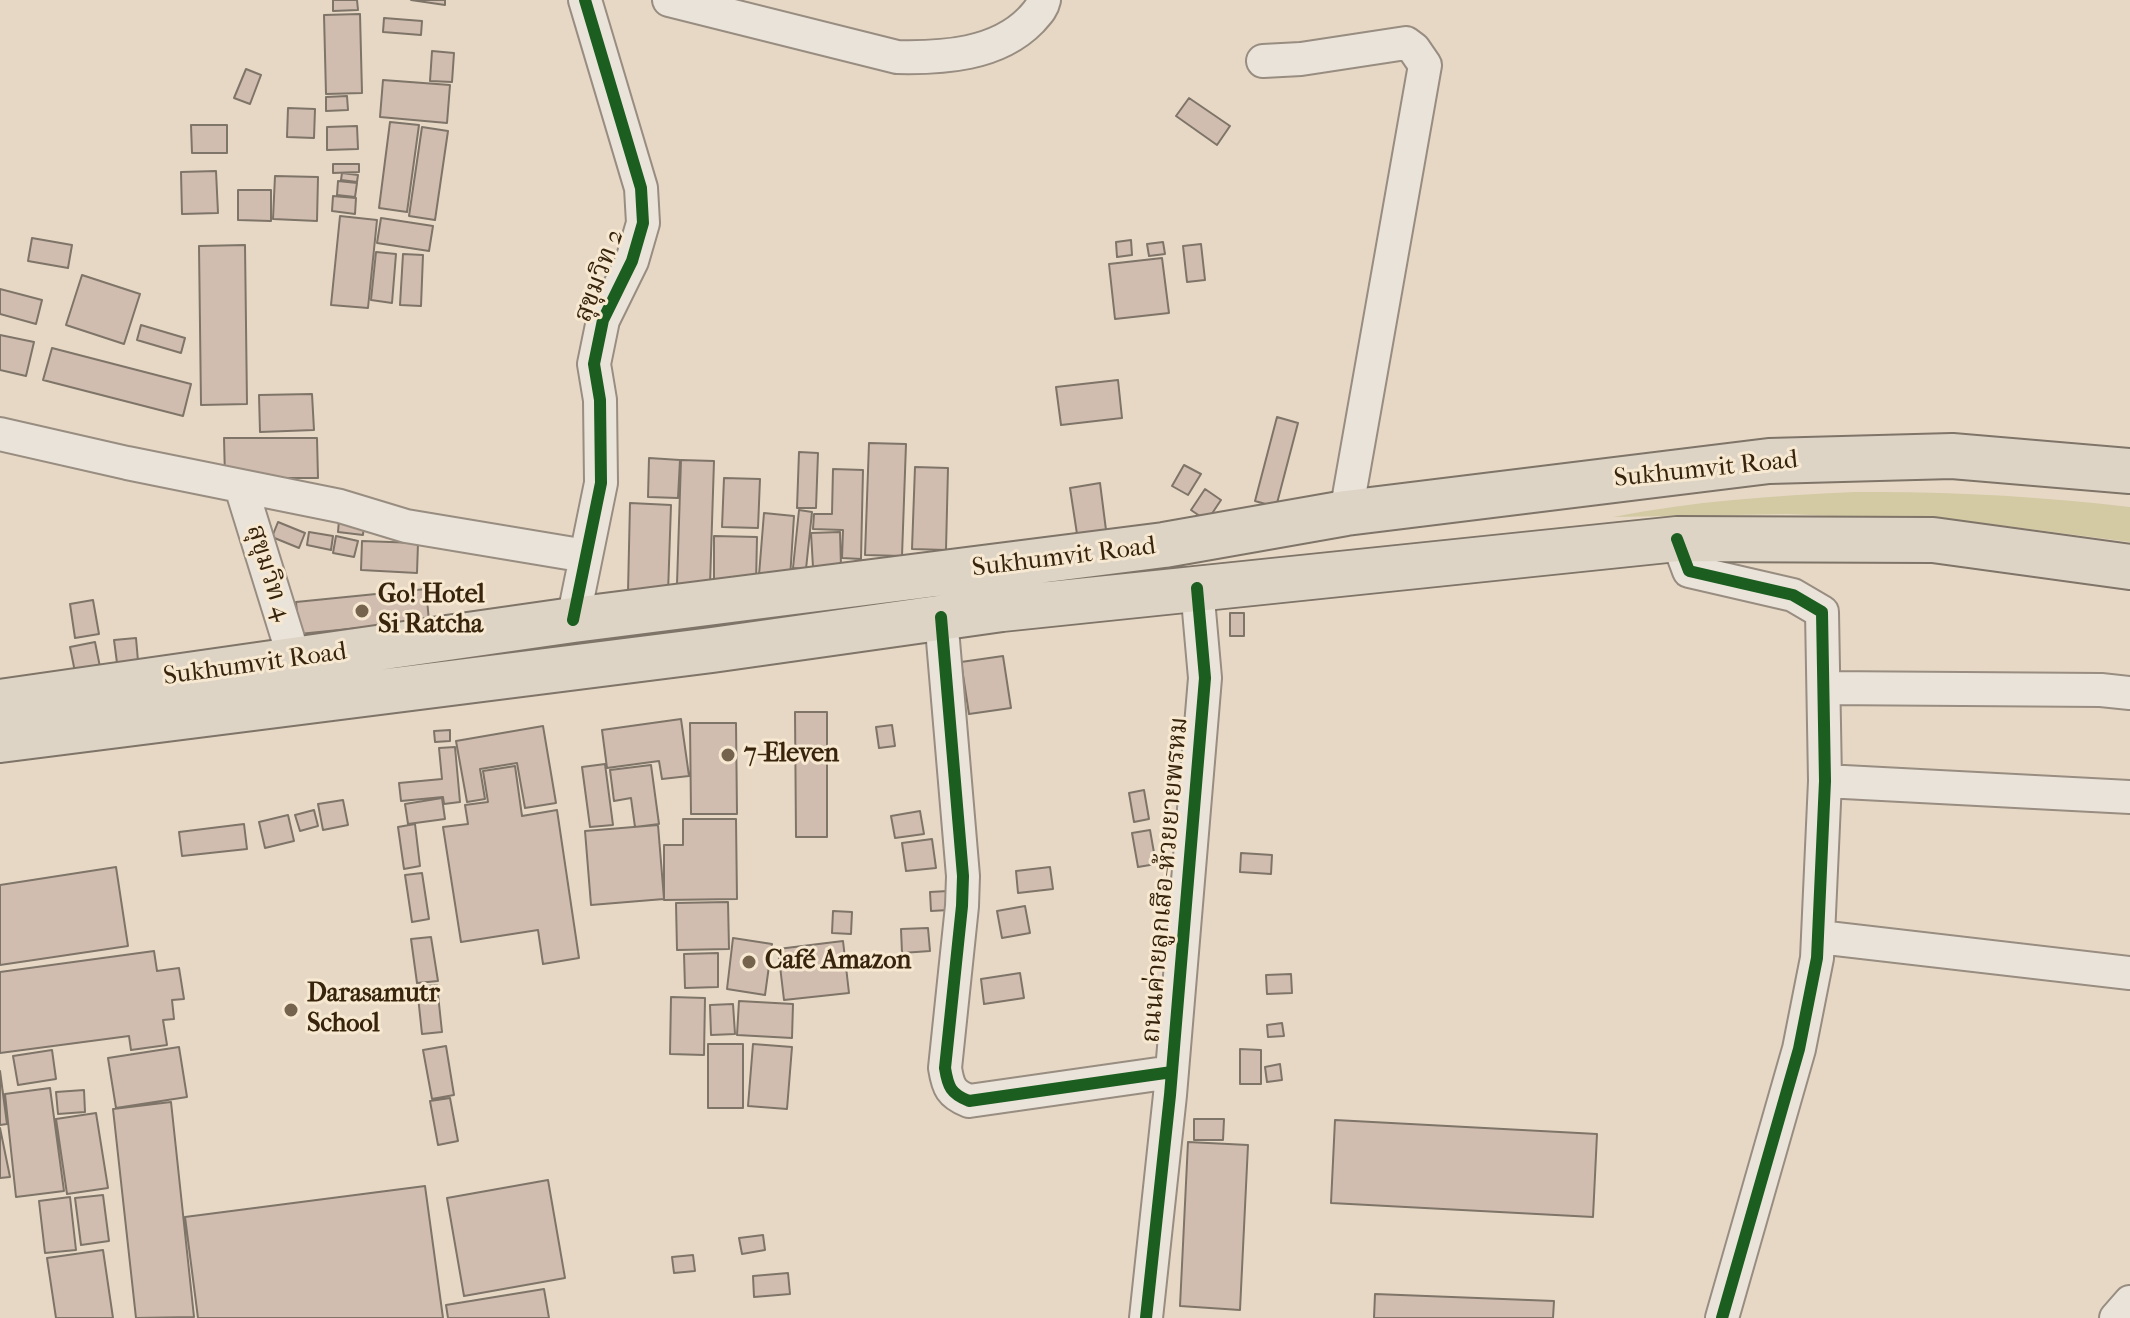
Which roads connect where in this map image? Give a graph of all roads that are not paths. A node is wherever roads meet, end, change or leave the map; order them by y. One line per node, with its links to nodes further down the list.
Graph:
1 (585, 0): 10 (street, สุขุมวิท 2)
2 (669, 0): 3 (street)
3 (1044, 0)
4 (1263, 61): 8 (street)
5 (0, 434): 7 (street)
6 (2130, 471): 8 (highway, Sukhumvit Road)
7 (241, 487): 10 (street); 15 (street, สุขุมวิท 4)
8 (1346, 513): 14 (highway, Sukhumvit Road)
9 (1677, 539): 11 (highway, Sukhumvit Road); 12 (highway, Sukhumvit Road); 16 (street)
10 (586, 556): 14 (street, สุขุมวิท 2)
11 (2130, 567)
12 (1197, 588): 13 (highway, Sukhumvit Road); 24 (street, ถนนค่ายลูกเสึอ-ห้วยยายพรหม)
13 (941, 617): 19 (highway, Sukhumvit Road); 24 (street)
14 (573, 620): 15 (highway, Sukhumvit Road)
15 (294, 658): 18 (highway, Sukhumvit Road)
16 (1825, 688): 17 (street); 20 (street)
17 (2130, 693)
18 (0, 702)
19 (0, 740)
20 (1825, 781): 21 (street); 22 (street)
21 (2130, 797)
22 (1819, 937): 23 (street); 27 (street)
23 (2130, 973)
24 (1172, 1072): 26 (street, ถนนค่ายลูกเสึอ-ห้วยยายพรหม)
25 (2130, 1302): 28 (street)
26 (1146, 1318)
27 (1722, 1318)
28 (2116, 1318)

